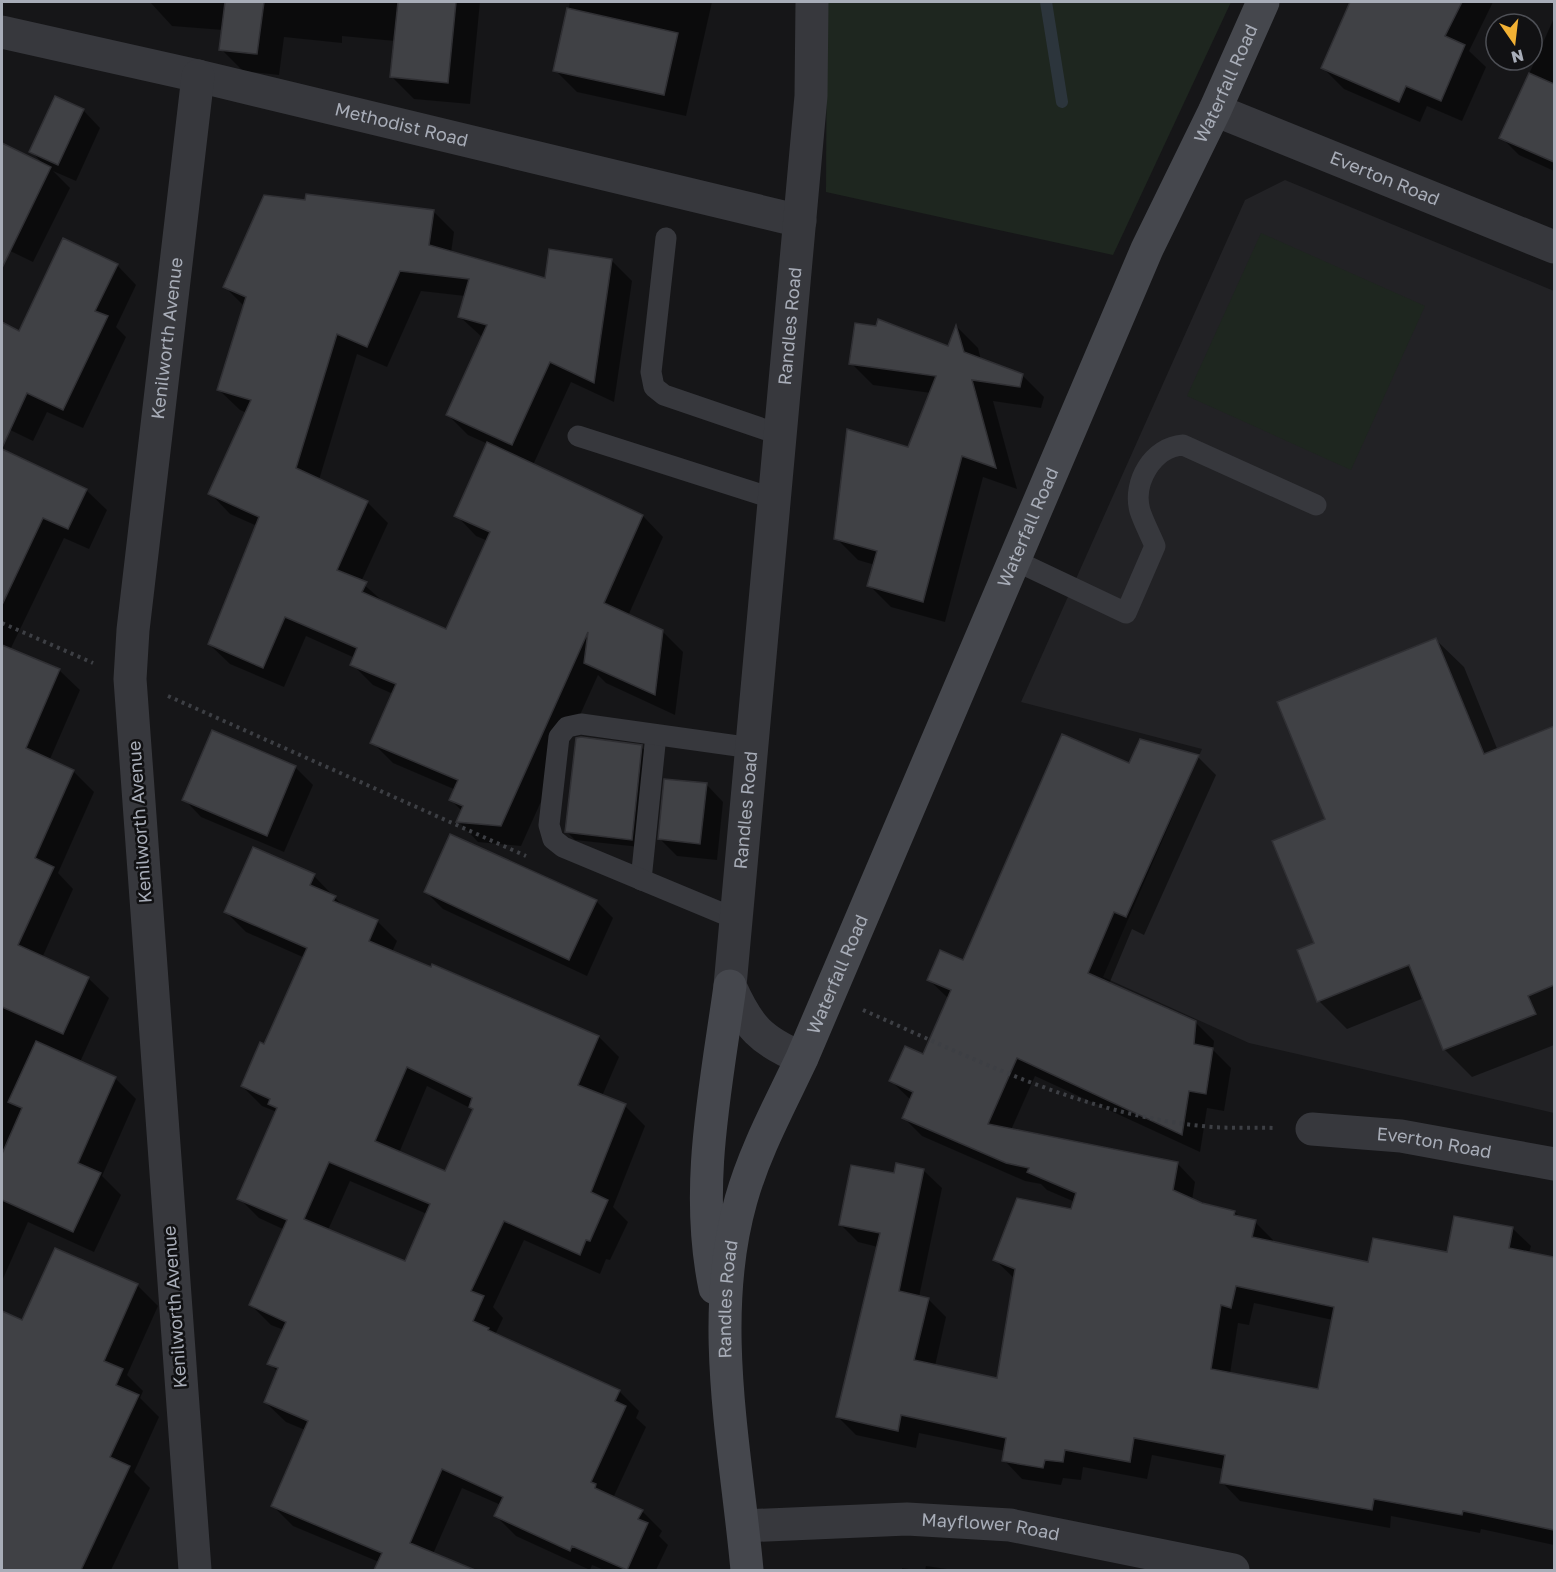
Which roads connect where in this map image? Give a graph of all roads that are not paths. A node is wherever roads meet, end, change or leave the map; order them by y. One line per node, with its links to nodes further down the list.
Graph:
1 (812, 2): 6 (street, Randles Road)
2 (1263, 2): 5 (street, Waterfall Road)
3 (2, 32): 4 (street, Methodist Road)
4 (198, 76): 6 (street, Methodist Road); 24 (street, Kenilworth Avenue)
5 (1215, 110): 8 (street, Everton Road); 13 (street, Waterfall Road)
6 (800, 221): 9 (street, Randles Road)
7 (666, 238): 9 (lane)
8 (1554, 247)
9 (781, 435): 11 (street, Randles Road)
10 (579, 436): 11 (lane)
11 (775, 499): 15 (street, Randles Road)
12 (1316, 505): 13 (lane)
13 (1014, 560): 19 (street, Waterfall Road)
14 (656, 735): 15 (lane); 16 (lane); 16 (lane)
15 (752, 748): 17 (street, Randles Road)
16 (641, 880): 17 (lane)
17 (736, 919): 18 (street, Randles Road)
18 (730, 986): 19 (street); 22 (street)
19 (802, 1058): 22 (street, Randles Road)
20 (1312, 1129): 21 (street, Everton Road)
21 (1554, 1164)
22 (723, 1328): 23 (street, Randles Road)
23 (743, 1526): 25 (street, Randles Road); 26 (street, Mayflower Road)
24 (195, 1570)
25 (747, 1570)
26 (1233, 1570)

